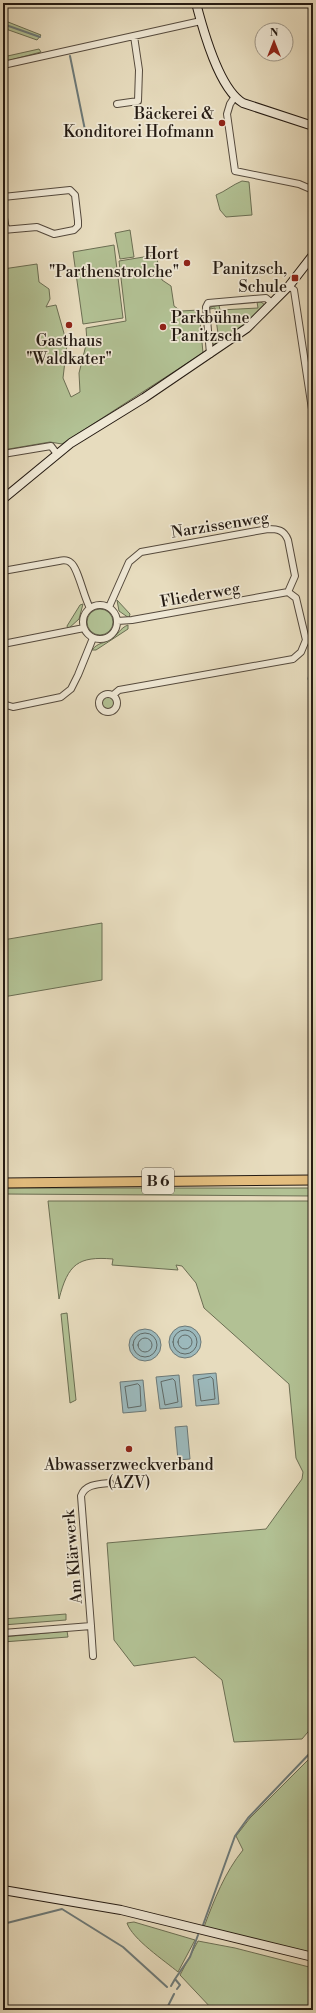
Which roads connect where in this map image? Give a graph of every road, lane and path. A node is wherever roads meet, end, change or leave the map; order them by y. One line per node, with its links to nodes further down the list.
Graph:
1 (196, 3): 2 (street)
2 (201, 21): 3 (street); 5 (street)
3 (134, 36): 4 (street); 6 (street)
4 (3, 65)
5 (234, 98): 7 (street); 8 (street)
6 (117, 104)
7 (313, 126)
8 (313, 190)
9 (3, 197): 11 (street)
10 (3, 212): 11 (street)
11 (4, 230)
12 (313, 255): 13 (street)
13 (289, 286): 14 (street); 16 (street)
14 (272, 303): 15 (street); 15 (street)
15 (210, 354): 18 (street)
16 (313, 416)
17 (3, 454): 18 (street)
18 (57, 454): 19 (street)
19 (3, 499)
20 (3, 571): 23 (street)
21 (288, 592): 22 (street, Narzissenweg); 24 (street, Fliederweg); 28 (street)
22 (109, 607): 23 (street); 24 (street)
23 (90, 608): 25 (street)
24 (117, 621): 26 (street)
25 (84, 628): 26 (street); 27 (street)
26 (93, 638): 29 (street)
27 (3, 644)
28 (113, 695)
29 (3, 704)
30 (313, 1180): 31 (main road, B 6)
31 (3, 1183)
32 (110, 1483): 33 (street, Am Klärwerk)
33 (91, 1626): 34 (street, Am Klärwerk); 35 (street, Am Klärwerk)
34 (3, 1633)
35 (93, 1656)
36 (3, 1890): 37 (street)
37 (313, 1957)

